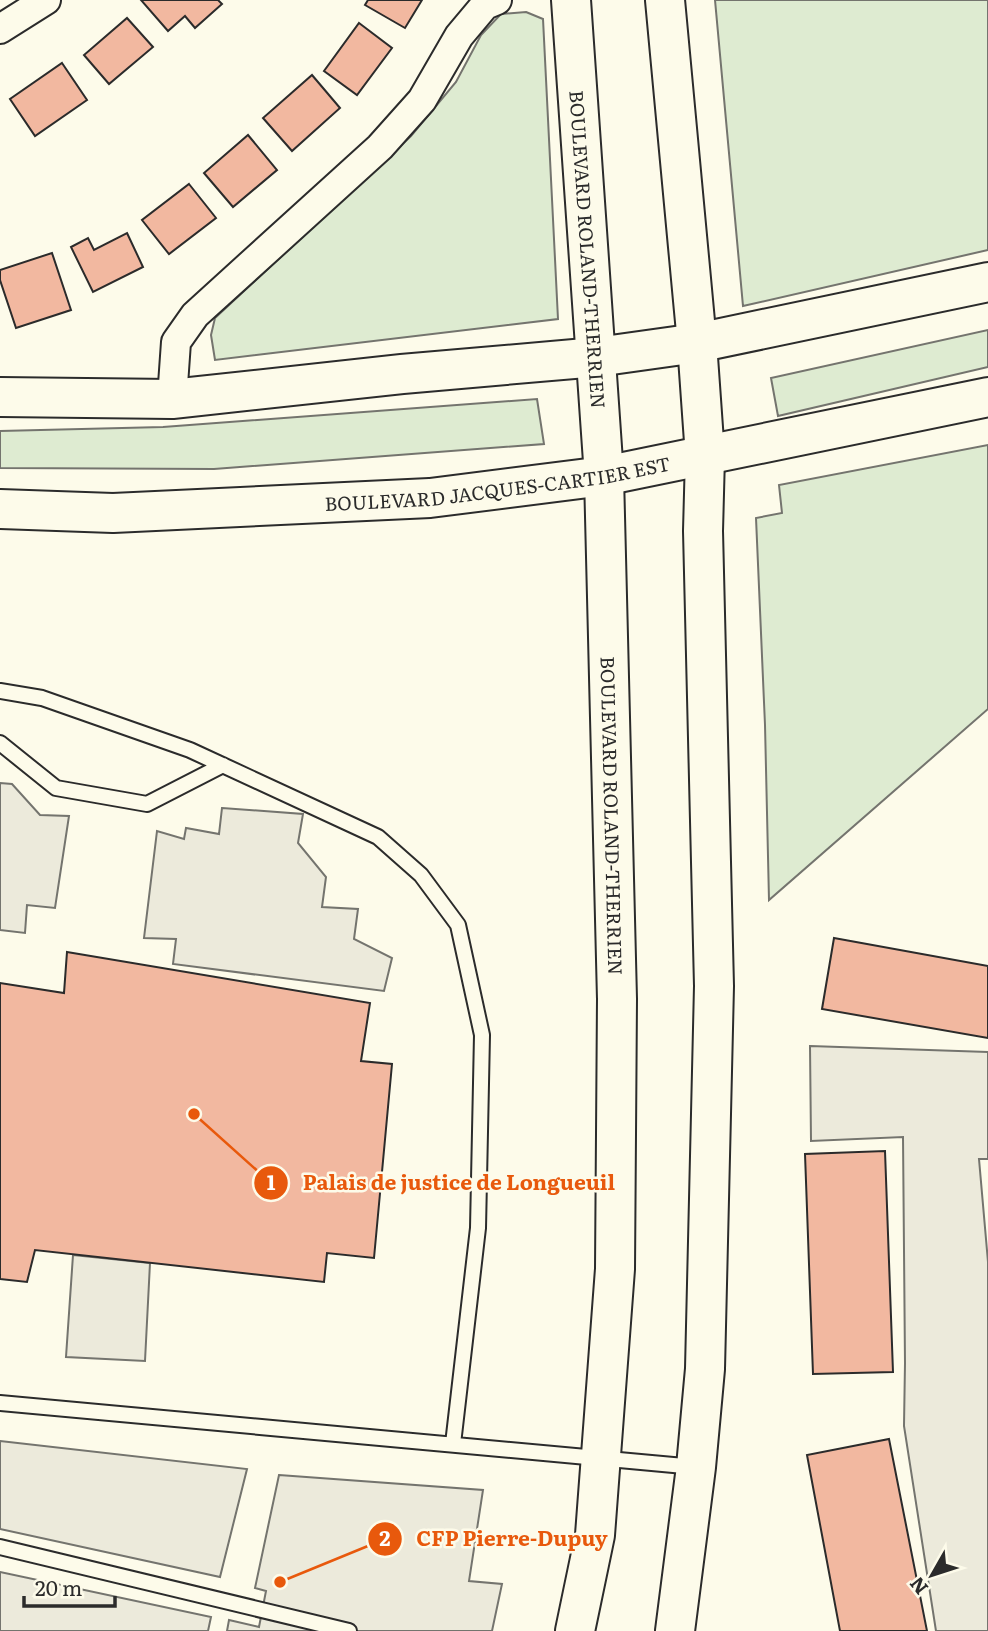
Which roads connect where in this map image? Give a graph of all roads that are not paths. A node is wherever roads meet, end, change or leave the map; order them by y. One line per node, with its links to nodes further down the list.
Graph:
1 (46, 0): 5 (street)
2 (497, 0): 11 (street)
3 (571, 0): 8 (main road, BOULEVARD ROLAND-THERRIEN)
4 (664, 0): 7 (main road)
5 (0, 29)
6 (988, 282): 7 (main road)
7 (697, 343): 8 (main road); 12 (main road)
8 (597, 358): 11 (main road); 13 (main road, BOULEVARD ROLAND-THERRIEN)
9 (0, 397): 11 (main road)
10 (988, 397): 12 (main road, BOULEVARD JACQUES-CARTIER EST)
11 (173, 399)
12 (705, 456): 13 (main road, BOULEVARD JACQUES-CARTIER EST); 21 (main road)
13 (604, 476): 14 (main road, BOULEVARD JACQUES-CARTIER EST); 20 (main road, BOULEVARD ROLAND-THERRIEN)
14 (0, 509)
15 (0, 691): 17 (lane)
16 (0, 743): 17 (lane)
17 (223, 765): 19 (lane)
18 (0, 1403): 19 (lane)
19 (453, 1444): 20 (lane)
20 (601, 1457): 21 (lane); 24 (main road, BOULEVARD ROLAND-THERRIEN)
21 (705, 1468): 25 (main road)
22 (0, 1547): 23 (lane)
23 (349, 1631)
24 (575, 1631)
25 (675, 1631)

